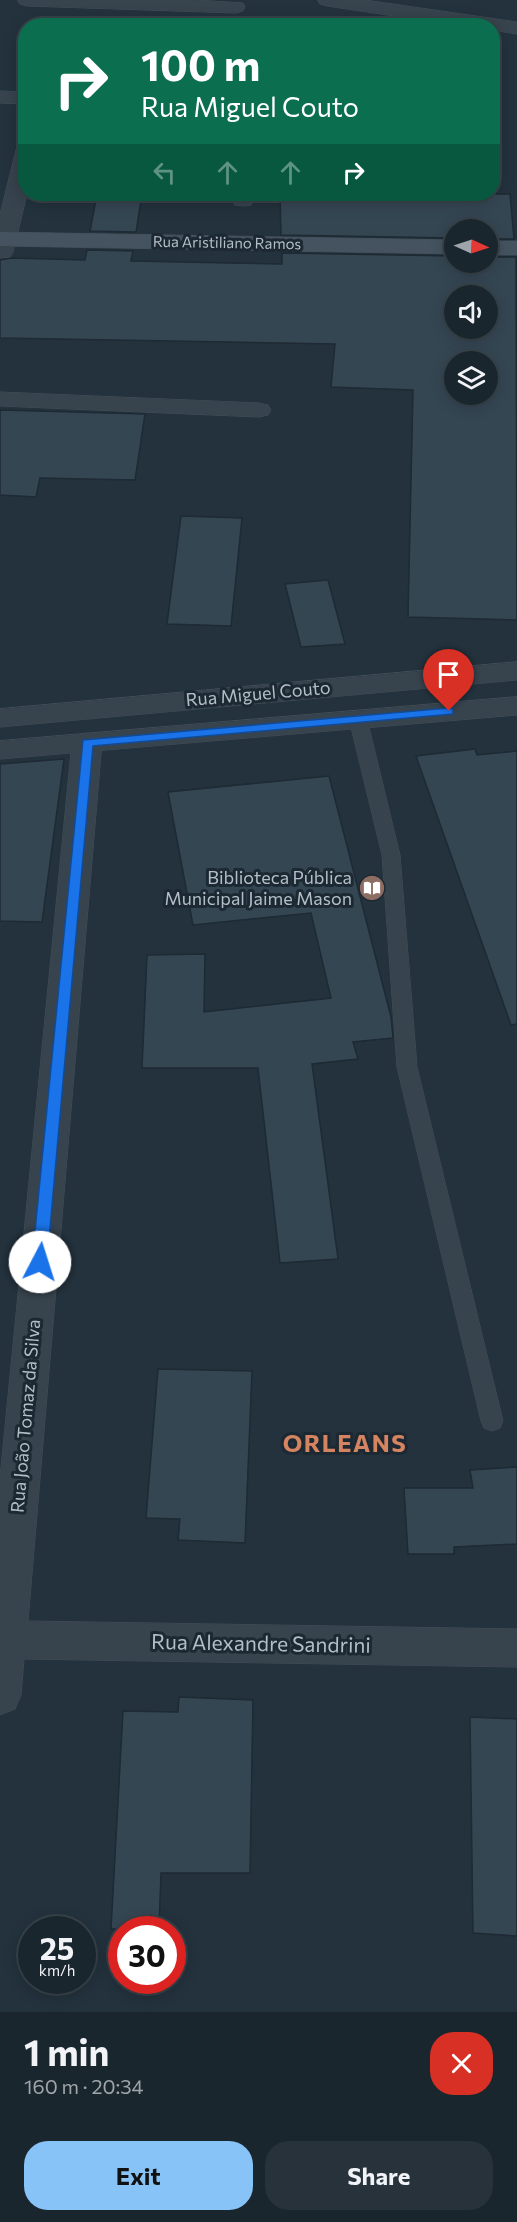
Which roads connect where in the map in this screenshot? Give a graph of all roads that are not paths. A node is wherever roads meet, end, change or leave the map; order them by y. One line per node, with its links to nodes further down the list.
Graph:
1 (27, 0): 3 (street)
2 (327, 0): 4 (street)
3 (236, 11)
4 (454, 18)
5 (500, 25): 6 (street)
6 (517, 27)
7 (0, 97): 8 (street)
8 (18, 98)
9 (18, 182): 10 (street)
10 (2, 245): 14 (main road, Rua Aristiliano Ramos)
11 (444, 247): 14 (main road, Rua Aristiliano Ramos)
12 (498, 248): 13 (main road)
13 (517, 248)
14 (191, 249): 15 (main road, Rua Aristiliano Ramos)
15 (444, 260)
16 (498, 260): 17 (main road)
17 (517, 261)
18 (0, 399): 19 (street)
19 (259, 410)
20 (517, 671): 22 (street, Rua Miguel Couto)
21 (517, 706): 23 (street, Rua Miguel Couto)
22 (0, 718)
23 (358, 719): 24 (street, Rua Miguel Couto); 26 (lane)
24 (87, 742): 25 (street, Rua Miguel Couto); 27 (street, Rua João Tomaz da Silva)
25 (0, 750)
26 (492, 1421)
27 (5, 1640): 28 (street, Rua Alexandre Sandrini); 29 (street, Rua João Tomaz da Silva)
28 (517, 1648)
29 (0, 1695)

